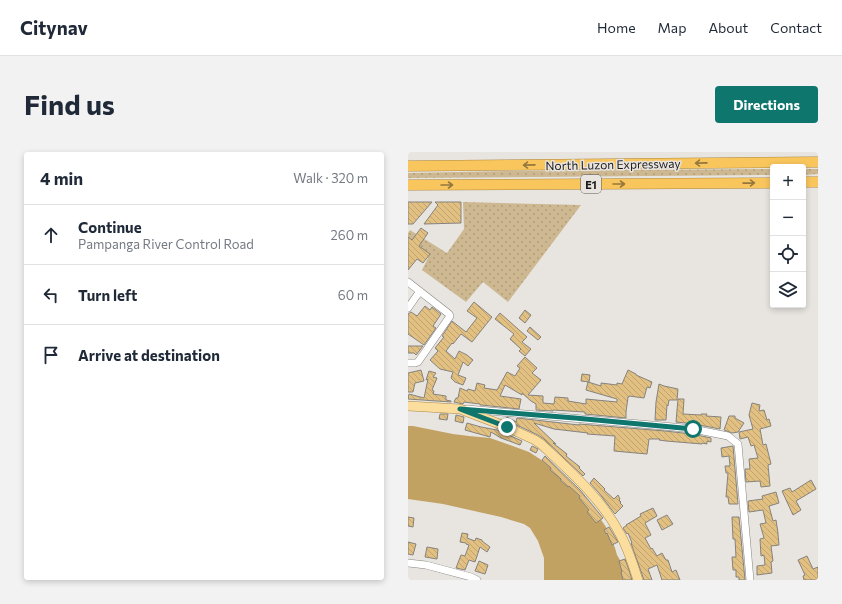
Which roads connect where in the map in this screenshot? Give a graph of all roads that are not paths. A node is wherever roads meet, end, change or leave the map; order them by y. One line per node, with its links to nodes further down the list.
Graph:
1 (818, 162): 2 (highway, North Luzon Expressway / E1, one-way to 2)
2 (408, 166)
3 (806, 182): 4 (highway)
4 (818, 182)
5 (770, 183): 6 (highway, North Luzon Expressway / E1, one-way to 5)
6 (408, 185)
7 (408, 282): 8 (street)
8 (420, 291): 9 (street); 10 (street)
9 (408, 308)
10 (408, 363)
11 (408, 406): 12 (main road)
12 (460, 409): 15 (main road); 16 (street)
13 (408, 563): 14 (street)
14 (477, 580)
15 (638, 580)
16 (750, 580)

